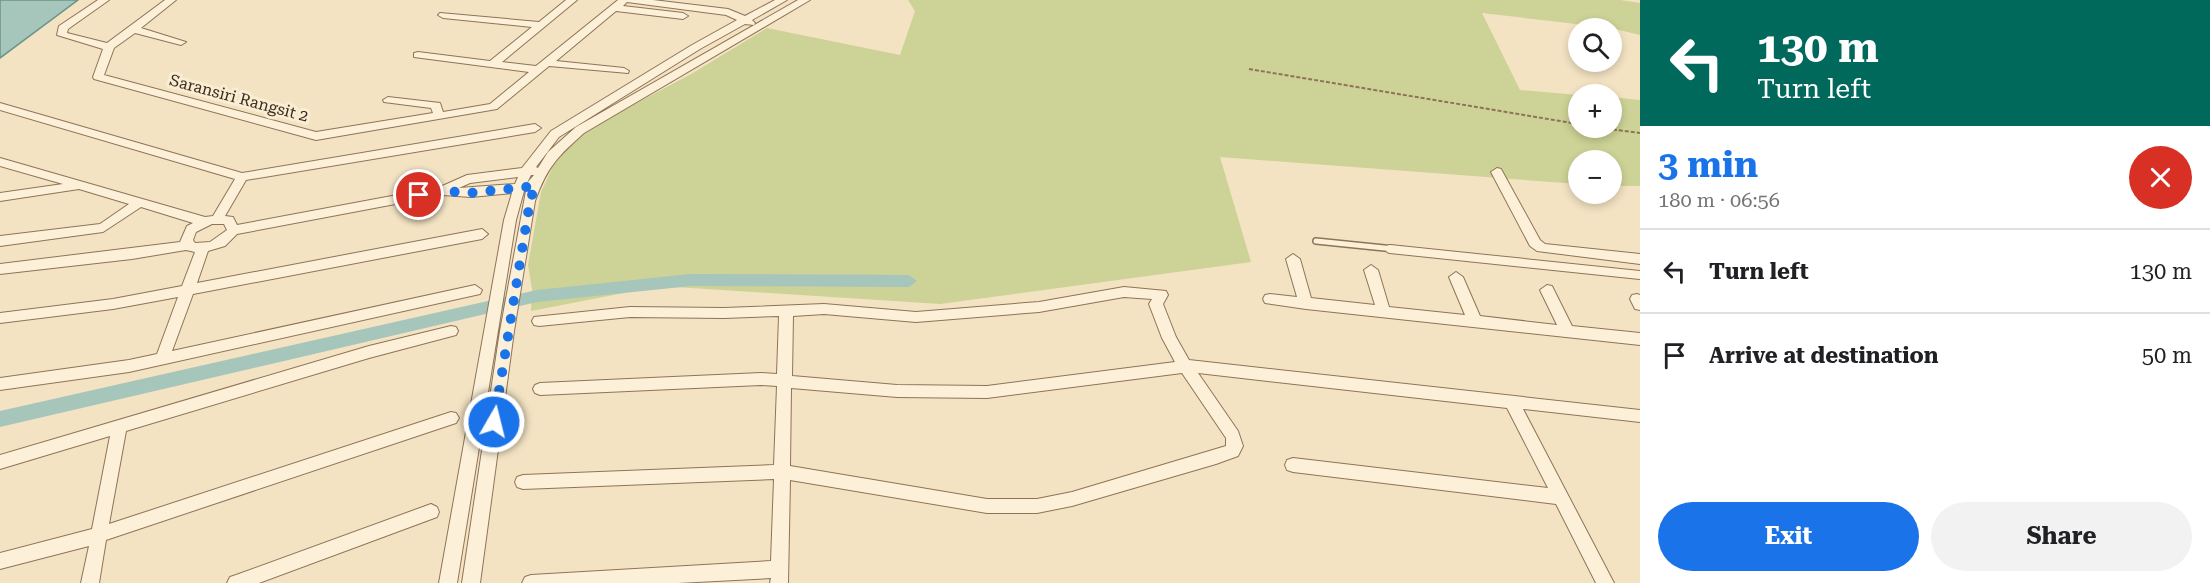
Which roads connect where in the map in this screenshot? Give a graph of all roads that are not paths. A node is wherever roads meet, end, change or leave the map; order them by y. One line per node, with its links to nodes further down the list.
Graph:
1 (104, 0): 14 (street)
2 (171, 0): 12 (street)
3 (572, 0): 10 (street)
4 (629, 0): 9 (street, Saransiri Rangsit 2)
5 (782, 0): 9 (street)
6 (805, 0): 11 (street)
7 (620, 4): 9 (street, Saransiri Rangsit 2); 18 (street, Saransiri Rangsit 2)
8 (443, 15): 10 (street)
9 (745, 20): 11 (street, Saransiri Rangsit 2); 16 (street)
10 (541, 26): 17 (street)
11 (757, 27): 19 (street)
12 (133, 29): 13 (street); 14 (street)
13 (181, 42)
14 (109, 47): 23 (street, Saransiri Rangsit 2)
15 (418, 55): 17 (street)
16 (670, 63): 19 (street); 27 (street)
17 (493, 64): 18 (street)
18 (543, 67): 20 (street); 23 (street, Saransiri Rangsit 2)
19 (683, 69): 26 (street)
20 (624, 71)
21 (388, 100): 23 (street, Saransiri Rangsit 2)
22 (0, 106): 29 (street)
23 (437, 111)
24 (535, 128): 29 (street)
25 (0, 162): 30 (street)
26 (543, 171): 27 (street); 31 (street)
27 (526, 172): 32 (street); 33 (street)
28 (1497, 172): 44 (street)
29 (242, 177): 36 (street)
30 (79, 186): 34 (street); 35 (street)
31 (535, 186): 32 (street); 57 (street)
32 (519, 188): 33 (street); 57 (street)
33 (442, 191): 38 (street)
34 (0, 197)
35 (138, 203): 37 (street); 40 (street)
36 (217, 219): 37 (street); 38 (street)
37 (203, 221): 42 (street)
38 (234, 230): 42 (street)
39 (482, 234): 49 (street)
40 (0, 241)
41 (1316, 241): 47 (lane)
42 (195, 246): 45 (street); 49 (street)
43 (1293, 259): 53 (street)
44 (1640, 259)
45 (0, 269)
46 (1371, 270): 55 (street)
47 (1640, 275)
48 (1456, 277): 59 (street)
49 (186, 290): 56 (street); 63 (street)
50 (475, 290): 63 (street)
51 (1547, 290): 61 (street)
52 (1270, 299): 53 (street)
53 (1306, 304): 55 (street)
54 (786, 310): 58 (street); 64 (street); 65 (street)
55 (1384, 311): 59 (street)
56 (0, 318)
57 (501, 320): 83 (street); 84 (street)
58 (540, 321)
59 (1475, 321): 61 (street)
60 (451, 331): 71 (street)
61 (1567, 331): 62 (street)
62 (1640, 339)
63 (162, 359): 66 (street)
64 (1187, 366): 65 (street); 68 (street); 74 (street)
65 (785, 380): 67 (street); 74 (street)
66 (0, 384)
67 (540, 389)
68 (1512, 403): 69 (street); 76 (street)
69 (1640, 416)
70 (451, 418): 78 (street)
71 (119, 428): 72 (street); 78 (street)
72 (0, 462)
73 (1293, 465): 76 (street)
74 (782, 472): 75 (street); 80 (street)
75 (524, 482)
76 (1561, 497): 86 (street)
77 (431, 512): 82 (street)
78 (99, 535): 79 (street); 81 (street)
79 (0, 561)
80 (779, 576): 85 (street)
81 (90, 583)
82 (237, 583)
83 (448, 583)
84 (471, 583)
85 (531, 583)
86 (1605, 583)

